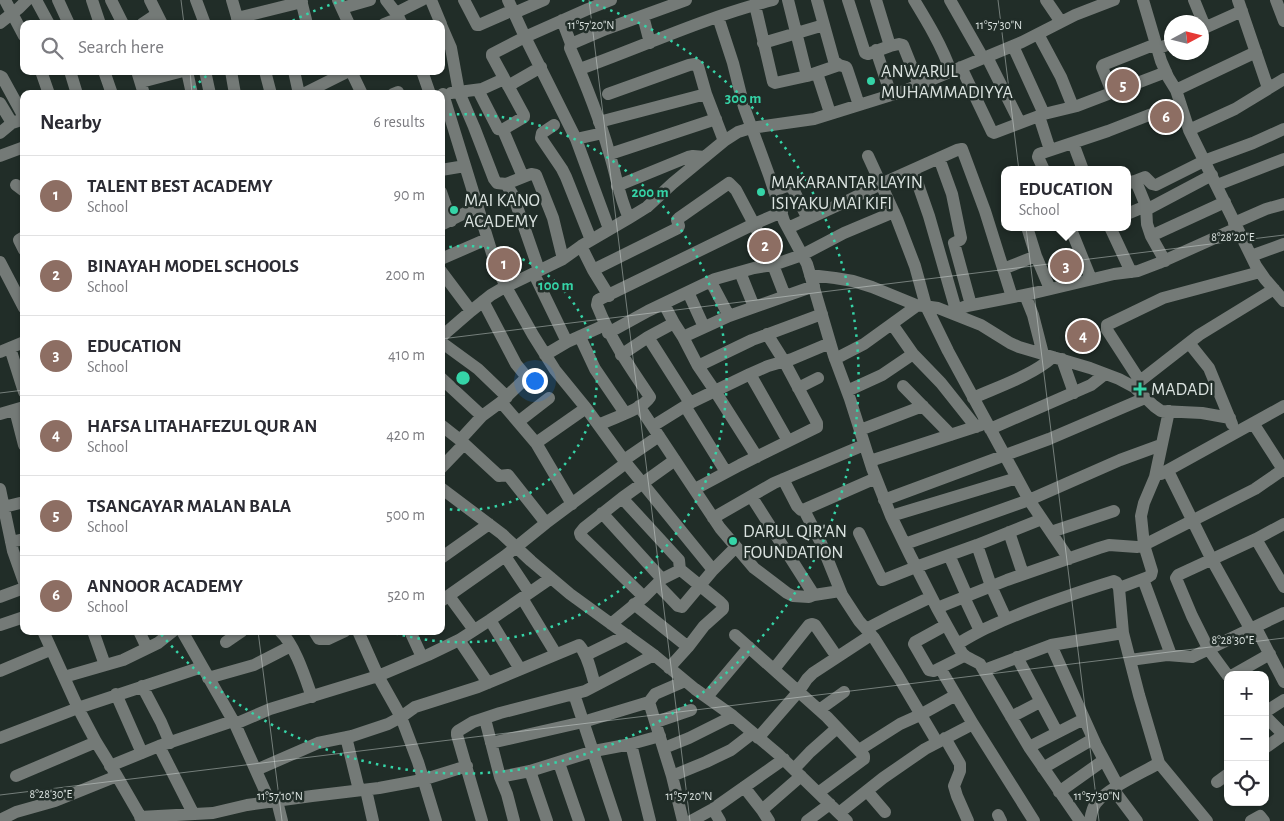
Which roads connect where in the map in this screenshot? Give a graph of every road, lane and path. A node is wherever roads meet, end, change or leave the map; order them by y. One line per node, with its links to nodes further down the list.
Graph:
1 (5, 0): 36 (street)
2 (27, 0): 36 (street)
3 (36, 0): 43 (street)
4 (58, 0): 44 (street)
5 (92, 0): 40 (street)
6 (150, 0): 42 (street)
7 (196, 0): 46 (street)
8 (232, 0): 47 (street)
9 (370, 0): 31 (street)
10 (386, 0): 41 (street)
11 (422, 0): 41 (street)
12 (431, 0): 51 (street)
13 (464, 0): 35 (street)
14 (544, 0): 35 (street)
15 (611, 0): 52 (street)
16 (686, 0): 38 (street)
17 (772, 0): 32 (street)
18 (788, 0): 60 (street)
19 (817, 0): 57 (street)
20 (848, 0): 70 (street)
21 (876, 0): 67 (street)
22 (914, 0): 76 (street)
23 (950, 0): 72 (street)
24 (1046, 0): 55 (street)
25 (1110, 0): 34 (street)
26 (1143, 0): 69 (street)
27 (1194, 0): 37 (street)
28 (1276, 0): 53 (street)
29 (301, 1): 48 (street); 49 (street)
30 (112, 2): 40 (street); 45 (street)
31 (340, 4): 50 (street)
32 (755, 5): 39 (street); 64 (street)
33 (1240, 5): 56 (street); 71 (street)
34 (1082, 6): 55 (street)
35 (512, 8): 62 (street)
36 (13, 13): 54 (street); 58 (street)
37 (1199, 15)
38 (643, 16): 63 (street); 65 (street)
39 (718, 17): 63 (street); 128 (street)
40 (98, 18)
41 (399, 18)
42 (160, 19)
43 (47, 20)
44 (67, 20)
45 (120, 20)
46 (204, 20)
47 (238, 20)
48 (241, 20)
49 (307, 20)
50 (347, 20)
51 (439, 20)
52 (562, 20): 62 (street); 65 (street)
53 (1284, 21)
54 (0, 22)
55 (1061, 22): 61 (street)
56 (1209, 24)
57 (824, 25): 60 (street); 73 (street)
58 (20, 28)
59 (445, 34): 110 (street)
60 (796, 34): 64 (street); 78 (street)
61 (1038, 34): 68 (street); 119 (street)
62 (525, 37): 74 (street); 94 (street)
63 (650, 43): 75 (street)
64 (763, 43): 78 (street)
65 (571, 44): 75 (street)
66 (1164, 45): 69 (street)
67 (890, 46): 70 (street); 95 (street)
68 (1014, 46): 72 (street); 122 (street)
69 (1157, 46): 77 (street); 111 (street)
70 (876, 50): 115 (street)
71 (1256, 52): 96 (street); 109 (street)
72 (985, 58): 76 (street); 125 (street)
73 (839, 65): 78 (street); 118 (street)
74 (541, 67): 94 (street); 133 (street)
75 (580, 69): 127 (street)
76 (956, 70): 95 (street); 125 (street)
77 (1166, 72): 109 (street); 111 (street)
78 (812, 74): 121 (street)
79 (42, 75): 98 (street)
80 (71, 75): 99 (street)
81 (105, 75): 100 (street)
82 (169, 75): 93 (street)
83 (186, 75): 101 (street)
84 (206, 75): 102 (street)
85 (232, 75): 103 (street)
86 (266, 75): 104 (street)
87 (295, 75): 105 (street)
88 (345, 75): 97 (street)
89 (352, 75): 106 (street)
90 (425, 75): 107 (street)
91 (0, 76): 124 (street)
92 (1284, 79): 96 (street)
93 (141, 82)
94 (506, 82): 108 (street); 130 (street)
95 (919, 85): 115 (street)
96 (1268, 88): 131 (street)
97 (326, 89)
98 (48, 90)
99 (76, 90)
100 (111, 90)
101 (191, 90)
102 (209, 90)
103 (234, 90)
104 (270, 90)
105 (300, 90)
106 (360, 90)
107 (435, 90)
108 (478, 90): 110 (street); 130 (street)
109 (1176, 90): 117 (street)
110 (459, 92): 112 (street); 153 (street)
111 (1112, 92): 119 (street)
112 (445, 93)
113 (608, 94): 114 (street)
114 (706, 94): 123 (street); 127 (street)
115 (891, 95): 118 (street)
116 (0, 103): 124 (street)
117 (1180, 103): 131 (street); 135 (street)
118 (859, 105): 121 (street)
119 (1073, 107): 122 (street)
120 (445, 113): 145 (street)
121 (830, 113): 128 (street)
122 (1041, 115): 125 (street); 137 (street)
123 (716, 119): 134 (street); 138 (street)
124 (20, 120): 132 (street)
125 (1020, 123)
126 (554, 125): 176 (street)
127 (601, 128): 133 (street); 138 (street)
128 (751, 128): 134 (street); 156 (street)
129 (1284, 129): 144 (street)
130 (503, 130): 150 (street)
131 (1189, 130): 144 (street)
132 (0, 133)
133 (576, 139): 170 (street)
134 (724, 141): 141 (street)
135 (1073, 143): 137 (street); 147 (street)
136 (20, 148): 139 (street)
137 (1050, 150): 146 (street)
138 (610, 154): 155 (street)
139 (0, 156)
140 (868, 156): 154 (street)
141 (706, 157): 155 (street); 164 (street)
142 (939, 158): 149 (street); 186 (street); 208 (street)
143 (1284, 158): 151 (street)
144 (1204, 161): 151 (street); 152 (street)
145 (465, 166): 148 (street); 159 (street)
146 (1042, 166)
147 (1082, 166)
148 (445, 169)
149 (913, 170): 154 (street); 212 (street)
150 (523, 177): 153 (street); 182 (street)
151 (1214, 180): 157 (street); 160 (street)
152 (1131, 182): 160 (street)
153 (506, 184): 188 (street)
154 (881, 184): 162 (street); 165 (street)
155 (617, 186): 164 (street)
156 (774, 192): 161 (street); 165 (street)
157 (1225, 202): 168 (street); 174 (street)
158 (1284, 204): 168 (street)
159 (477, 207): 166 (street); 175 (street)
160 (1146, 208): 163 (street); 174 (street)
161 (782, 212): 167 (street); 169 (street)
162 (894, 212): 178 (street); 209 (street)
163 (1131, 213)
164 (629, 218): 170 (street)
165 (808, 219): 169 (street)
166 (446, 223)
167 (754, 224): 185 (street); 187 (street); 201 (street)
168 (1235, 225): 180 (street); 183 (street)
169 (788, 228): 178 (street)
170 (609, 229): 176 (street)
171 (1028, 231): 179 (street)
172 (1072, 231): 193 (street)
173 (1112, 231): 190 (street)
174 (1151, 236): 183 (street)
175 (487, 239): 181 (street); 196 (street)
176 (586, 243): 182 (street); 187 (street)
177 (1284, 244): 180 (street)
178 (802, 254): 185 (street); 194 (street)
179 (1036, 256): 186 (street); 197 (street)
180 (1251, 256): 191 (street)
181 (445, 257)
182 (564, 259): 188 (street)
183 (1165, 261): 190 (street)
184 (0, 262): 204 (street)
185 (773, 265): 189 (street); 202 (street)
186 (1003, 269): 203 (street)
187 (593, 270): 201 (street)
188 (536, 272): 196 (street); 224 (street)
189 (740, 272): 195 (street); 210 (street)
190 (1130, 272): 193 (street)
191 (1260, 272): 198 (street); 242 (street)
192 (445, 277): 211 (street)
193 (1091, 279): 197 (street)
194 (812, 281): 202 (street); 209 (street); 213 (street)
195 (711, 282): 199 (street); 214 (street)
196 (506, 286): 205 (street); 231 (street)
197 (1050, 289): 200 (street)
198 (1274, 290): 206 (street); 226 (street)
199 (688, 292): 207 (street); 217 (street)
200 (1025, 295): 203 (street); 233 (street)
201 (609, 296): 219 (street)
202 (785, 296): 210 (street)
203 (1012, 298): 208 (street)
204 (20, 300)
205 (483, 301): 211 (street); 251 (street)
206 (1284, 301)
207 (664, 304): 215 (street); 219 (street)
208 (971, 305): 212 (street)
209 (922, 306): 212 (street); 216 (street); 249 (street)
210 (754, 307): 214 (street)
211 (470, 311): 218 (street)
212 (953, 311): 233 (street)
213 (822, 314): 220 (street); 225 (street)
214 (729, 316): 217 (street)
215 (674, 323): 222 (street); 223 (street)
216 (892, 324): 230 (street); 234 (street)
217 (704, 326): 223 (street)
218 (445, 329)
219 (606, 329): 221 (street); 232 (street)
220 (767, 334): 235 (street); 236 (street)
221 (580, 337): 224 (street); 259 (street)
222 (648, 337): 232 (street); 252 (street)
223 (683, 337): 236 (street)
224 (567, 342): 231 (street)
225 (830, 343): 234 (street); 235 (street)
226 (1189, 343): 242 (street); 262 (street)
227 (20, 344): 229 (street)
228 (445, 345): 251 (street)
229 (5, 350): 241 (street)
230 (913, 354): 246 (street); 266 (street)
231 (545, 355): 256 (street)
232 (621, 355): 253 (street)
233 (1053, 357): 238 (street); 247 (street); 249 (street)
234 (835, 359): 246 (street)
235 (784, 361): 237 (street); 244 (street)
236 (698, 366): 245 (street)
237 (750, 374): 245 (street); 272 (street)
238 (1105, 374): 242 (street); 247 (street)
239 (818, 378): 244 (street)
240 (445, 382): 261 (street)
241 (20, 383)
242 (1137, 384): 250 (street)
243 (903, 386): 254 (street)
244 (798, 388): 272 (street)
245 (715, 390): 252 (street); 278 (street)
246 (847, 391): 268 (street)
247 (1074, 392): 266 (street)
248 (549, 398): 263 (street)
249 (973, 398): 266 (street)
250 (1145, 398): 258 (street); 277 (street)
251 (504, 400): 261 (street); 263 (street)
252 (688, 405): 269 (street); 285 (street)
253 (639, 406): 259 (street); 269 (street)
254 (923, 406): 268 (street); 271 (street)
255 (1284, 406): 264 (street)
256 (586, 408): 265 (street); 274 (street)
257 (19, 409): 260 (street)
258 (1168, 411): 262 (street); 276 (street)
259 (625, 413): 265 (street)
260 (0, 414)
261 (482, 416): 273 (street)
262 (1230, 418): 270 (street)
263 (518, 422): 274 (street)
264 (1253, 423): 270 (street); 283 (street)
265 (599, 425): 280 (street)
266 (984, 426): 271 (street); 277 (street)
267 (445, 428): 273 (street)
268 (860, 430): 275 (street)
269 (656, 431): 279 (street); 280 (street)
270 (1236, 433): 284 (street)
271 (951, 435): 281 (street)
272 (788, 441): 278 (street)
273 (462, 442): 282 (street); 310 (street)
274 (536, 443): 301 (street)
275 (864, 445): 281 (street); 290 (street)
276 (1161, 445): 286 (street); 299 (street)
277 (1005, 456): 288 (street); 289 (street)
278 (757, 457): 285 (street)
279 (675, 460): 291 (street); 293 (street)
280 (625, 461): 291 (street); 301 (street)
281 (870, 461): 287 (street)
282 (445, 463)
283 (1284, 470): 309 (street)
284 (1168, 471): 286 (street); 309 (street)
285 (726, 472): 293 (street)
286 (1155, 477): 321 (street)
287 (876, 478): 298 (street); 303 (street)
288 (1017, 478): 297 (street); 299 (street)
289 (941, 479): 297 (street); 298 (street)
290 (783, 480): 295 (street); 303 (street)
291 (643, 483): 296 (street); 331 (street)
292 (0, 489): 302 (street)
293 (695, 489): 307 (street)
294 (445, 491): 311 (street)
295 (752, 496): 307 (street); 344 (street)
296 (622, 498): 305 (street); 330 (street)
297 (948, 499): 306 (street)
298 (884, 500): 306 (street)
299 (1029, 500): 308 (street); 319 (street)
300 (20, 503): 302 (street)
301 (572, 504): 310 (street)
302 (2, 507): 318 (street)
303 (804, 510): 342 (street)
304 (1114, 511): 314 (street)
305 (602, 514): 336 (street); 348 (street)
306 (891, 516): 319 (street)
307 (714, 518): 323 (street)
308 (1042, 519): 313 (street); 314 (street)
309 (1192, 520): 321 (street); 328 (street)
310 (546, 522): 322 (street)
311 (489, 524): 322 (street); 324 (street)
312 (1284, 524): 317 (street)
313 (1009, 532): 320 (street); 333 (street)
314 (1051, 532): 327 (street)
315 (859, 533): 329 (street)
316 (20, 539): 318 (street)
317 (1256, 539): 328 (street); 339 (street)
318 (11, 542): 332 (street)
319 (904, 544): 329 (street)
320 (977, 545): 325 (street); 338 (street)
321 (1144, 545): 327 (street); 335 (street)
322 (516, 547): 326 (street); 334 (street)
323 (736, 547): 331 (street); 344 (street)
324 (445, 552)
325 (949, 555): 329 (street); 345 (street)
326 (505, 556): 343 (street); 347 (street)
327 (1069, 559): 333 (street)
328 (1212, 560): 357 (street); 384 (street)
329 (916, 567): 349 (street)
330 (680, 570): 336 (street); 337 (street)
331 (714, 570): 337 (street)
332 (20, 571)
333 (1023, 574): 338 (street)
334 (550, 578): 343 (street); 354 (street)
335 (1143, 579): 340 (street); 389 (street)
336 (659, 582): 337 (street); 348 (street)
337 (700, 586): 380 (street)
338 (991, 586): 345 (street); 352 (street)
339 (1284, 587)
340 (1119, 588): 352 (street); 361 (street)
341 (20, 590): 346 (street)
342 (840, 591): 344 (street); 360 (street)
343 (526, 595): 353 (street); 385 (street)
344 (814, 595)
345 (966, 596): 349 (street); 359 (street)
346 (0, 597)
347 (445, 599): 358 (street)
348 (639, 600): 354 (street); 380 (street)
349 (934, 603): 356 (street); 360 (street)
350 (1284, 613): 357 (street)
351 (20, 618): 355 (street)
352 (1006, 619): 359 (street)
353 (490, 620): 358 (street); 398 (street)
354 (611, 624): 373 (street)
355 (0, 625)
356 (946, 625): 377 (street); 397 (street)
357 (1253, 629): 384 (street); 386 (street)
358 (474, 630): 375 (street)
359 (980, 631): 377 (street)
360 (869, 632): 391 (street); 426 (street)
361 (1123, 633): 378 (street); 394 (street)
362 (44, 635): 383 (street)
363 (94, 635): 395 (street)
364 (141, 635): 382 (street)
365 (168, 635): 382 (street)
366 (184, 635): 404 (street)
367 (236, 635): 376 (street)
368 (284, 635): 379 (street)
369 (316, 635): 370 (street)
370 (336, 635)
371 (360, 635): 406 (street)
372 (412, 635): 393 (street)
373 (627, 635): 387 (street); 388 (street)
374 (735, 635): 381 (street)
375 (459, 640): 393 (street); 409 (street)
376 (226, 642)
377 (957, 644): 390 (street)
378 (1051, 645): 392 (street); 431 (street)
379 (290, 646): 404 (street); 417 (street)
380 (688, 647): 396 (street)
381 (750, 647): 399 (street); 418 (street)
382 (147, 648): 395 (street)
383 (50, 650): 401 (street); 405 (street)
384 (1209, 650): 389 (street); 402 (street)
385 (556, 654): 387 (street); 398 (street)
386 (1270, 654): 403 (street); 408 (street)
387 (586, 655): 410 (street)
388 (654, 655): 396 (street); 410 (street)
389 (1171, 655): 394 (street)
390 (964, 656): 397 (street); 400 (street)
391 (837, 657): 399 (street); 412 (street)
392 (1017, 657): 400 (street); 421 (street)
393 (422, 658): 406 (street)
394 (1130, 660): 459 (street)
395 (105, 665): 405 (street)
396 (669, 668): 407 (street)
397 (940, 668): 416 (street)
398 (520, 669): 409 (street)
399 (774, 669): 412 (street)
400 (984, 670): 429 (street)
401 (0, 671)
402 (1224, 671)
403 (1240, 671)
404 (206, 672): 411 (street); 435 (street)
405 (64, 676): 422 (street)
406 (378, 676): 417 (street); 428 (street)
407 (685, 681): 418 (street); 420 (street)
408 (1284, 682)
409 (488, 683): 428 (street)
410 (595, 685): 415 (street)
411 (142, 686): 414 (street); 449 (street)
412 (798, 691): 425 (street); 441 (street)
413 (844, 692): 425 (street)
414 (116, 694): 422 (street); 455 (street)
415 (574, 694): 430 (street); 433 (street)
416 (956, 695): 426 (street); 436 (street)
417 (312, 697): 435 (street)
418 (707, 697): 427 (street)
419 (1284, 700): 423 (street)
420 (649, 702): 433 (street); 434 (street)
421 (1040, 702): 429 (street); 438 (street)
422 (78, 708): 443 (street); 446 (street)
423 (1269, 709)
424 (690, 710): 434 (street)
425 (819, 710): 437 (street)
426 (920, 715): 445 (street); 453 (street)
427 (733, 716): 441 (street); 452 (street)
428 (401, 717): 442 (street); 470 (street)
429 (1011, 717): 451 (street)
430 (485, 718): 447 (street); 460 (street)
431 (1084, 719): 438 (street); 444 (street)
432 (1269, 720): 439 (street)
433 (583, 722): 447 (street); 454 (street)
434 (656, 722): 440 (street)
435 (234, 723): 449 (street); 462 (street)
436 (973, 724): 445 (street); 501 (street)
437 (837, 728): 453 (street); 465 (street)
438 (1057, 732): 451 (street)
439 (1284, 735): 450 (street)
440 (660, 736): 448 (street); 452 (street)
441 (756, 736): 456 (street); 467 (street)
442 (346, 737): 462 (street); 474 (street)
443 (0, 738)
444 (1093, 739): 457 (street); 461 (street)
445 (941, 740): 475 (street); 500 (street)
446 (96, 742): 463 (street); 466 (street)
447 (491, 743): 468 (street)
448 (631, 744): 454 (street); 495 (street)
449 (165, 745): 455 (street); 481 (street)
450 (1269, 745)
451 (1029, 746): 461 (street)
452 (664, 748): 467 (street)
453 (859, 750): 477 (street)
454 (594, 751): 458 (street); 494 (street)
455 (142, 753): 463 (street)
456 (784, 759): 465 (street); 472 (street)
457 (1104, 760): 473 (street); 476 (street)
458 (559, 763): 464 (street); 493 (street)
459 (1159, 763): 473 (street); 504 (street)
460 (467, 766): 470 (street); 490 (street)
461 (1043, 768): 476 (street)
462 (256, 770): 478 (street)
463 (114, 771): 485 (street); 486 (street)
464 (530, 771): 468 (street); 492 (street)
465 (797, 773): 477 (street); 483 (street)
466 (16, 776)
467 (672, 776): 496 (street)
468 (500, 777): 491 (street)
469 (1224, 777): 471 (street)
470 (422, 780): 474 (street); 489 (street)
471 (1217, 782)
472 (744, 787): 479 (street); 483 (street)
473 (1116, 787): 484 (street); 503 (street)
474 (362, 790): 478 (street); 488 (street)
475 (867, 791): 480 (street); 482 (street)
476 (1059, 792): 502 (street)
477 (818, 793): 482 (street)
478 (274, 801): 481 (street); 487 (street)
479 (713, 809): 497 (street); 498 (street)
480 (885, 812)
481 (193, 813): 485 (street)
482 (839, 813): 499 (street)
483 (766, 816)
484 (1094, 818)
485 (141, 819)
486 (0, 820)
487 (282, 821)
488 (373, 821)
489 (436, 821)
490 (482, 821)
491 (514, 821)
492 (547, 821)
493 (579, 821)
494 (616, 821)
495 (650, 821)
496 (683, 821)
497 (691, 821)
498 (720, 821)
499 (807, 821)
500 (968, 821)
501 (1034, 821)
502 (1080, 821)
503 (1137, 821)
504 (1207, 821)
505 (1251, 821): 506 (street)
506 (1264, 821)

